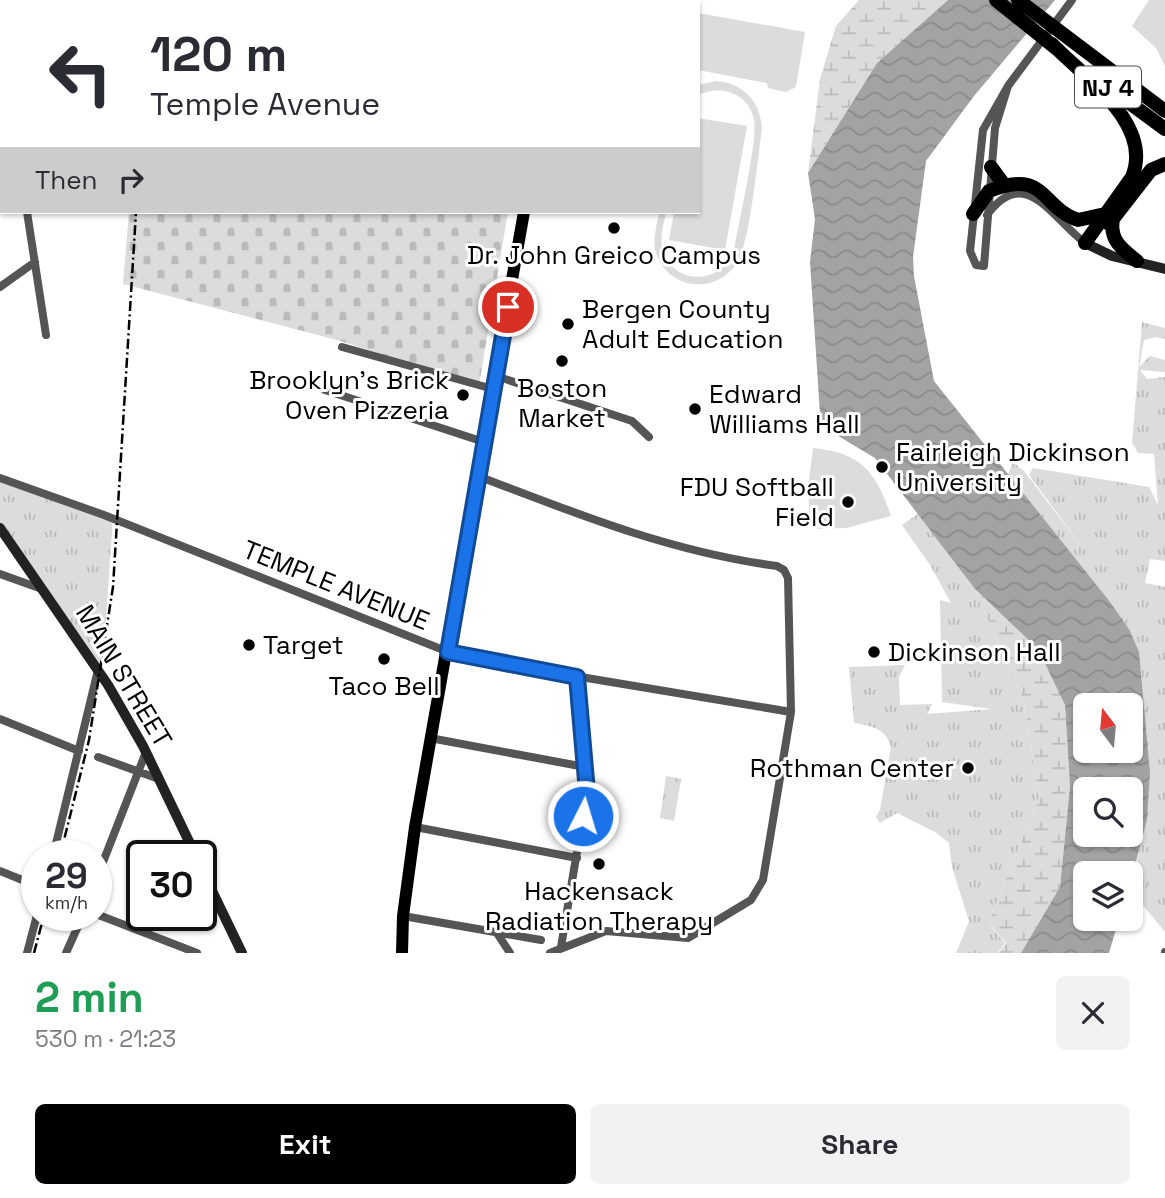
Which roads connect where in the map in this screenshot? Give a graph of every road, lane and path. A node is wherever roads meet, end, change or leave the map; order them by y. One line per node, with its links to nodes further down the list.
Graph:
1 (996, 0): 4 (highway, NJ 4)
2 (1018, 0): 4 (highway, NJ 4)
3 (1072, 0): 5 (street)
4 (1056, 39): 6 (highway, NJ 4); 7 (highway, NJ 4); 15 (highway)
5 (1008, 86): 9 (street); 14 (street)
6 (1165, 111)
7 (1165, 129)
8 (1165, 164): 15 (highway)
9 (991, 167): 10 (highway); 11 (street)
10 (1004, 186): 11 (highway); 15 (highway)
11 (989, 191): 14 (highway)
12 (27, 214): 18 (street)
13 (524, 214): 23 (main road)
14 (980, 214): 14 (street); 16 (street)
15 (1109, 216): 16 (highway); 17 (highway)
16 (1088, 245): 17 (main road)
17 (1137, 261): 19 (main road)
18 (35, 262): 20 (street); 21 (street)
19 (1165, 269)
20 (0, 287)
21 (46, 335)
22 (342, 347): 23 (street)
23 (495, 382): 25 (street); 26 (main road)
24 (325, 390): 26 (street)
25 (649, 437)
26 (484, 442): 27 (main road)
27 (478, 476): 32 (main road); 35 (street)
28 (0, 478): 32 (street, TEMPLE AVENUE)
29 (0, 528): 31 (main road, MAIN STREET)
30 (0, 574): 31 (street)
31 (45, 590): 33 (main road, MAIN STREET)
32 (448, 652): 34 (street, TEMPLE AVENUE); 37 (main road)
33 (99, 670): 38 (street); 39 (main road, MAIN STREET)
34 (577, 677): 35 (street, TEMPLE AVENUE); 41 (street)
35 (791, 712): 58 (street)
36 (0, 719): 38 (street)
37 (430, 737): 41 (street); 44 (main road)
38 (79, 751): 45 (street)
39 (146, 752): 42 (street); 43 (main road, MAIN STREET)
40 (98, 757): 42 (street)
41 (585, 767): 48 (street)
42 (138, 771): 43 (street); 46 (street)
43 (159, 779): 47 (main road, MAIN STREET)
44 (415, 827): 48 (street); 52 (main road)
45 (56, 840)
46 (111, 840)
47 (188, 840)
48 (576, 858): 58 (street)
49 (0, 872): 50 (street)
50 (21, 880)
51 (217, 901): 62 (main road)
52 (402, 916): 56 (street); 63 (main road)
53 (112, 920): 61 (street)
54 (33, 931): 59 (street)
55 (76, 931): 60 (street)
56 (497, 933): 57 (street); 64 (street)
57 (541, 940)
58 (561, 947): 65 (street)
59 (27, 953)
60 (66, 953)
61 (197, 953)
62 (242, 953)
63 (402, 953)
64 (510, 953)
65 (550, 953)

